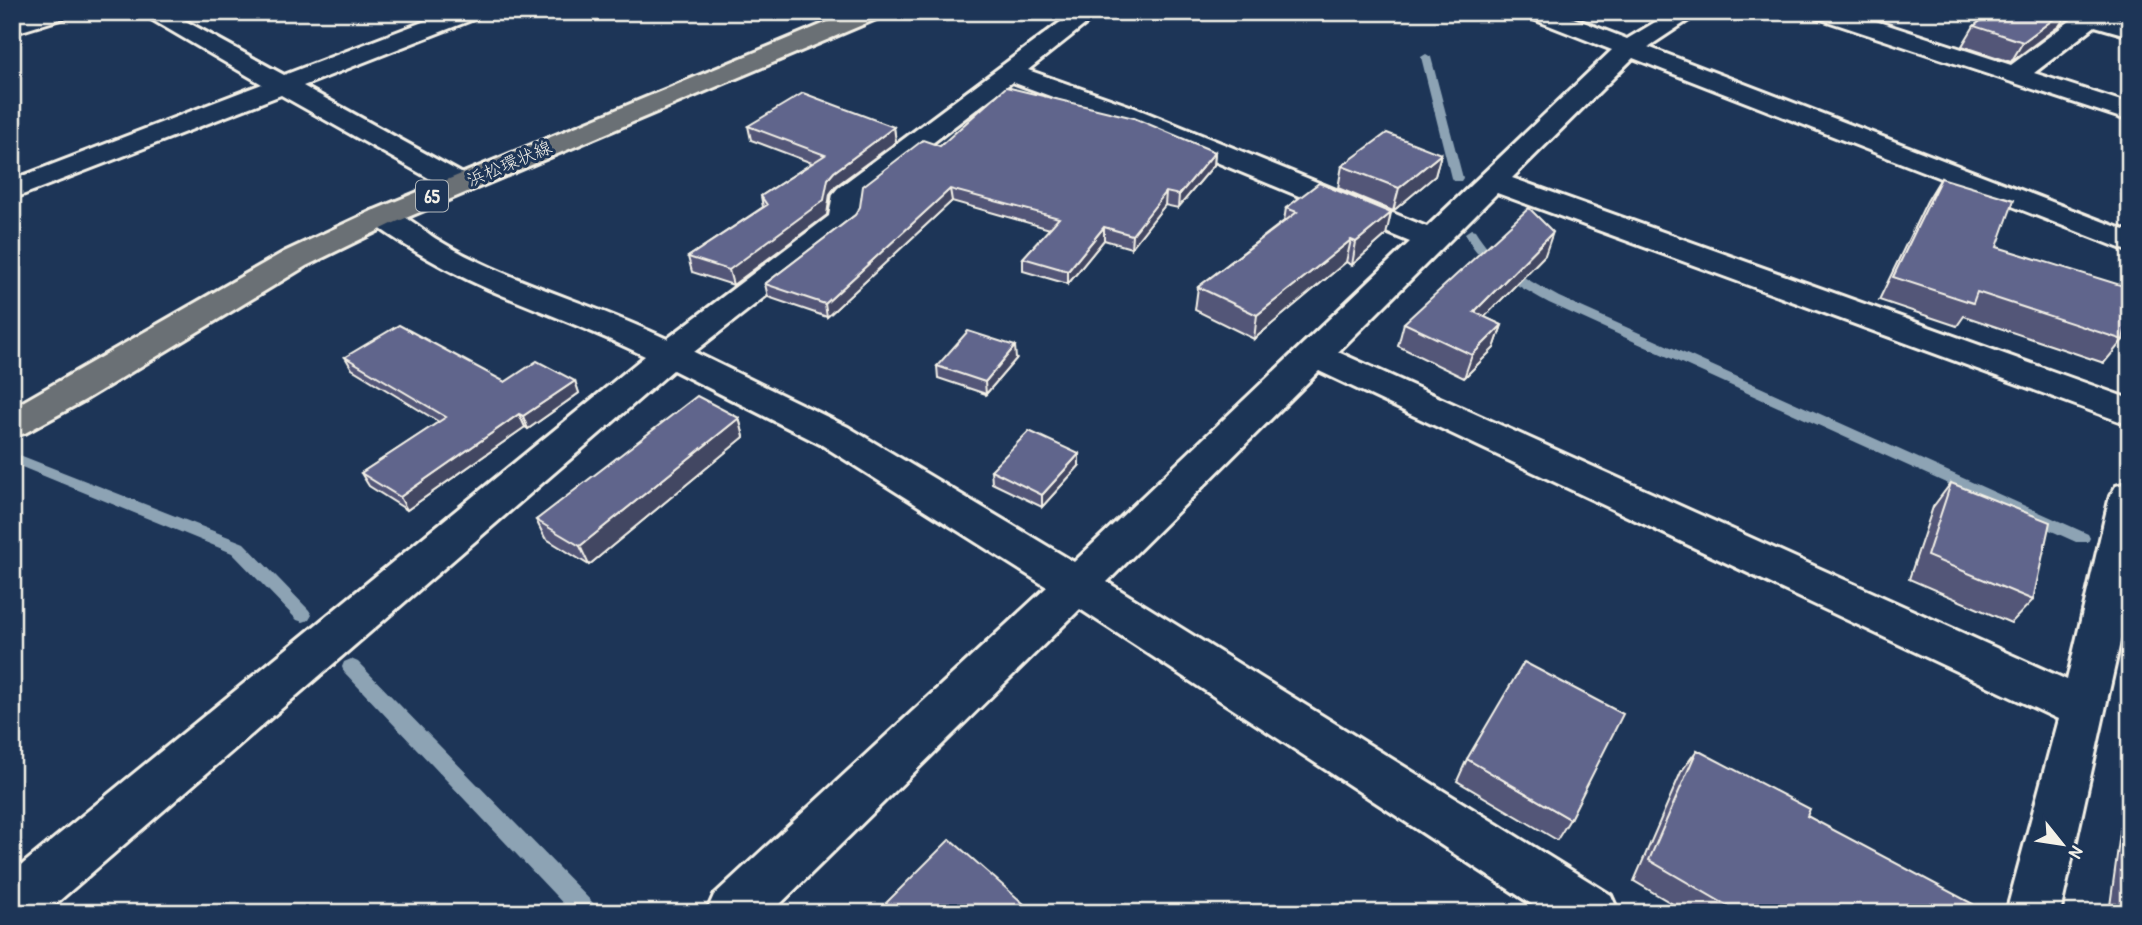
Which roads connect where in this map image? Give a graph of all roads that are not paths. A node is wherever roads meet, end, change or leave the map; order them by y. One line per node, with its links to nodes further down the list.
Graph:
1 (59, 12): 10 (street)
2 (151, 12): 15 (street)
3 (471, 12): 15 (street)
4 (873, 12): 18 (main road, 浜松環状線 / 65)
5 (1089, 12): 13 (street)
6 (1536, 12): 12 (street)
7 (1689, 12): 12 (street)
8 (1823, 12): 14 (street)
9 (2095, 15): 11 (street); 14 (street)
10 (12, 27)
11 (2130, 29)
12 (1629, 48): 17 (street); 22 (street)
13 (1011, 73): 21 (street); 23 (street)
14 (2017, 74): 16 (street)
15 (283, 85): 18 (street); 19 (street)
16 (2130, 113)
17 (1492, 181): 21 (street); 25 (street)
18 (460, 184): 20 (main road, 浜松環状線 / 65)
19 (12, 190)
20 (383, 217): 23 (street); 26 (main road, 浜松環状線 / 65)
21 (1432, 240): 24 (street)
22 (2130, 243)
23 (671, 353): 28 (street); 30 (street)
24 (1315, 355): 28 (street); 29 (street)
25 (2130, 413)
26 (12, 424)
27 (2130, 496): 29 (street)
28 (1077, 585): 31 (street); 32 (street)
29 (2084, 709): 33 (street)
30 (12, 906)
31 (733, 913)
32 (1592, 913)
33 (2033, 913)

